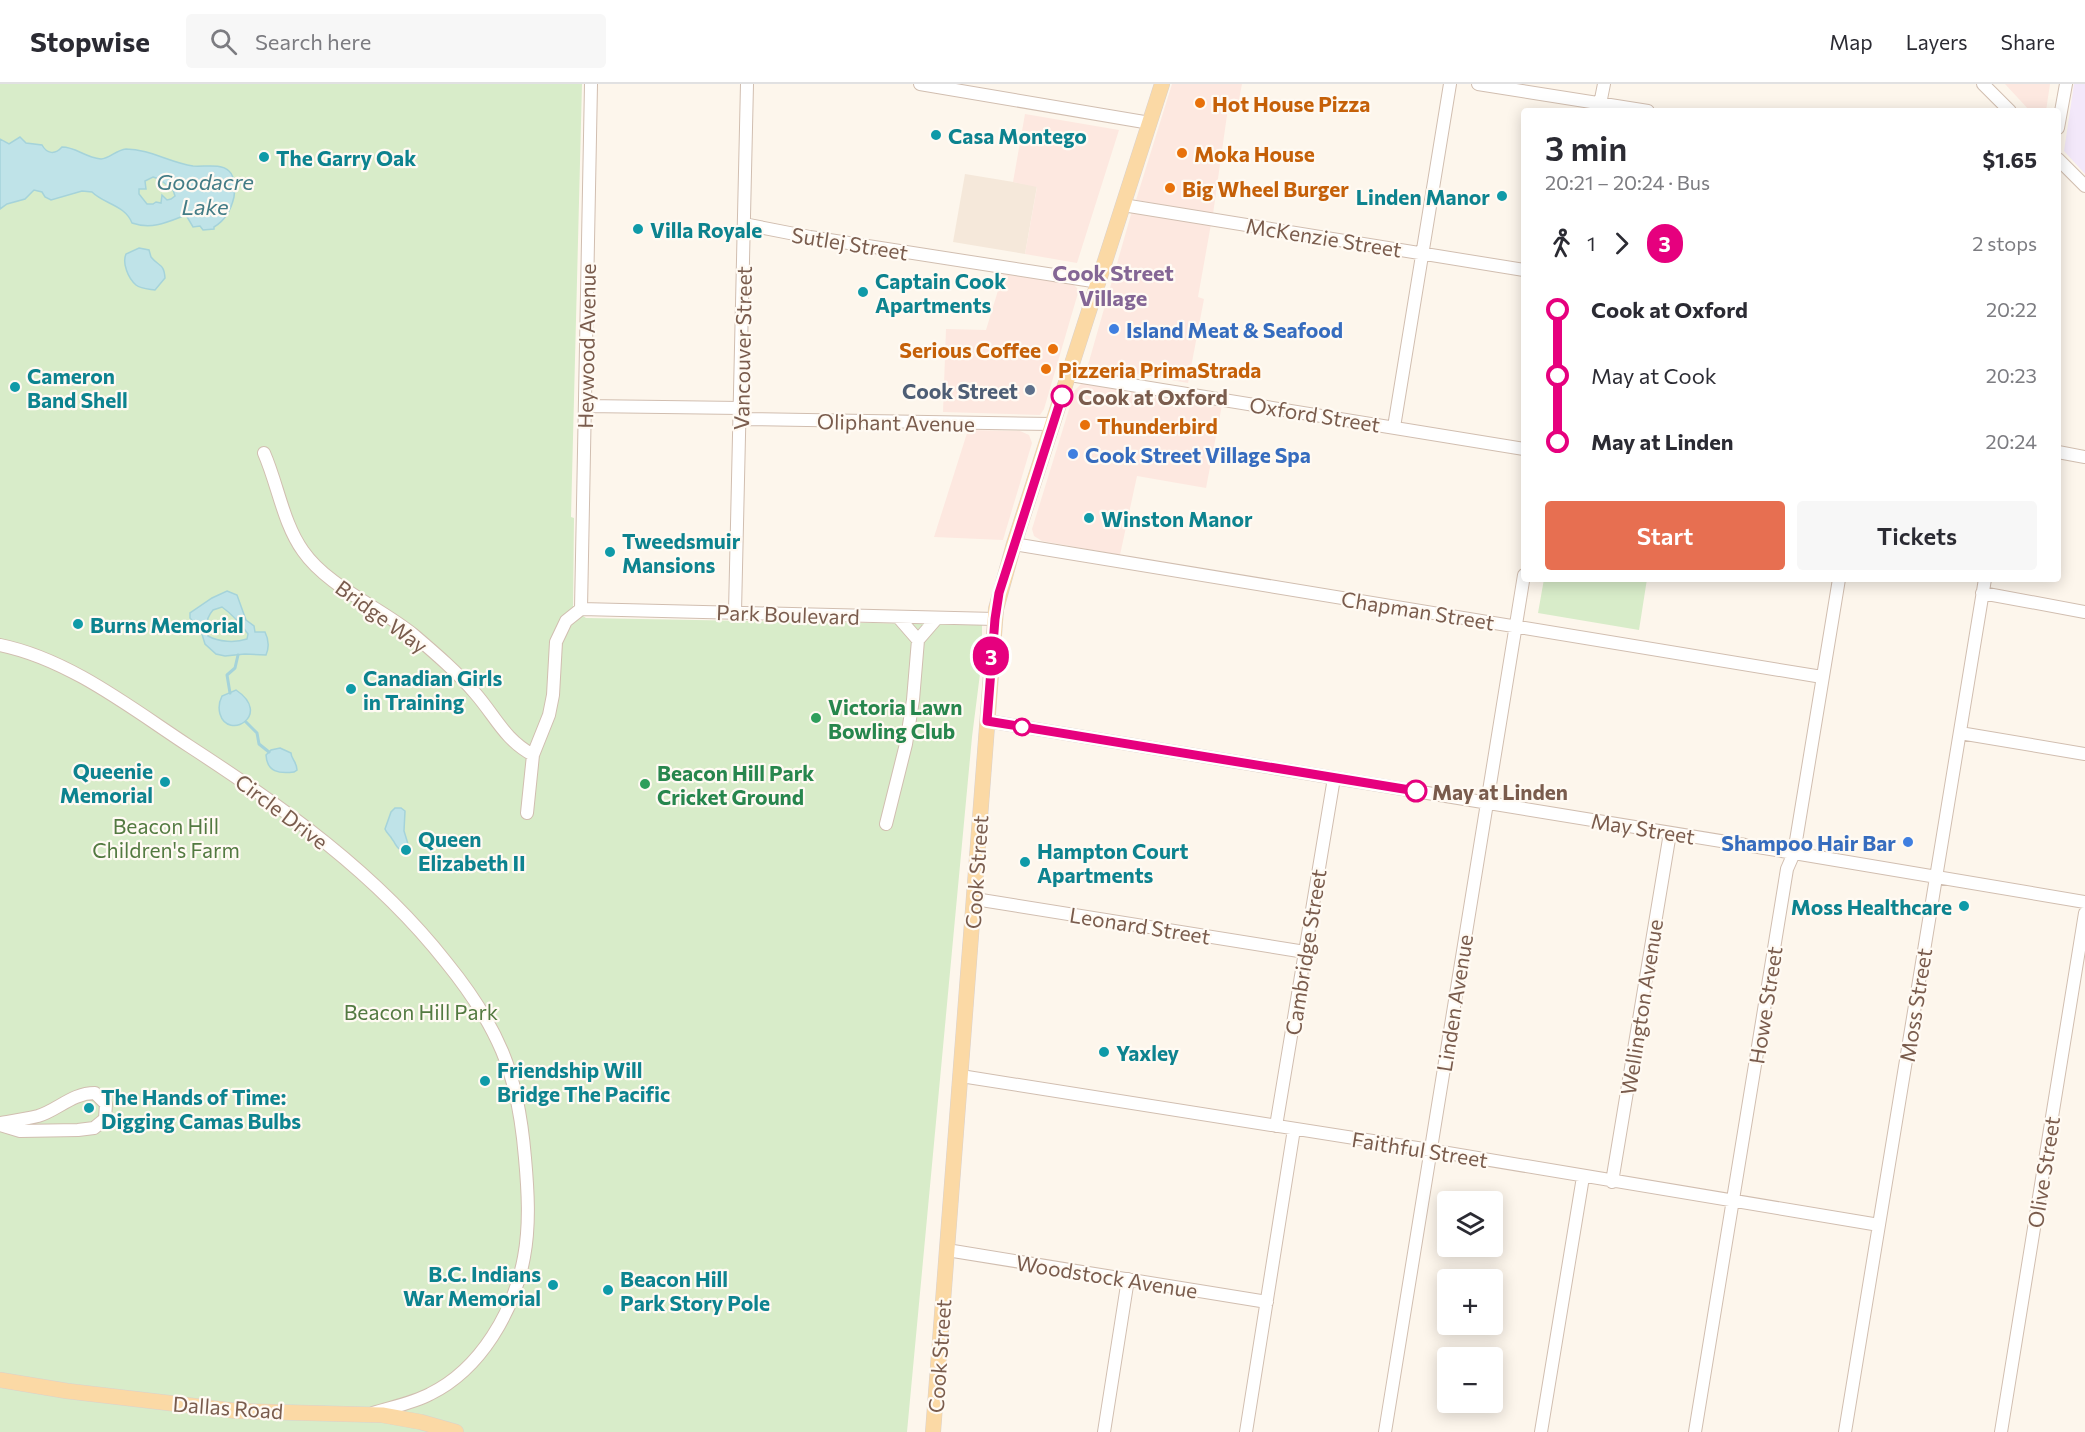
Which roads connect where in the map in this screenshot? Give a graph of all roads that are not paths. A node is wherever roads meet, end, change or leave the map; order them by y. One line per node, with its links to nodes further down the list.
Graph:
1 (591, 84): 22 (street, Heywood Avenue)
2 (747, 84): 17 (street, Vancouver Street)
3 (920, 84): 13 (street)
4 (1162, 84): 13 (main road, Cook Street)
5 (1450, 84): 18 (street)
6 (1478, 84): 10 (street)
7 (1604, 84): 10 (street)
8 (1983, 84): 11 (street)
9 (2066, 84): 12 (street)
10 (1600, 107)
11 (2007, 108)
12 (2061, 112)
13 (1150, 123): 16 (main road, Cook Street)
14 (2061, 162): 15 (street)
15 (2085, 186)
16 (1123, 205): 18 (street, McKenzie Street); 20 (main road, Cook Street)
17 (744, 224): 20 (street, Sutlej Street); 23 (street, Vancouver Street)
18 (1422, 253): 19 (street, McKenzie Street); 25 (street)
19 (1521, 270)
20 (1099, 282): 21 (main road, Cook Street)
21 (1070, 375): 24 (main road, Cook Street); 25 (street, Oxford Street)
22 (585, 406): 23 (street, Oliphant Avenue); 35 (street, Heywood Avenue)
23 (741, 413): 24 (street, Oliphant Avenue); 36 (street, Vancouver Street)
24 (1052, 424): 30 (main road, Cook Street)
25 (1394, 427): 26 (street, Oxford Street)
26 (1521, 448)
27 (2061, 452): 29 (street)
28 (264, 453): 48 (street, Bridge Way)
29 (2085, 456)
30 (1014, 544): 40 (main road, Cook Street); 41 (street, Chapman Street)
31 (1523, 582): 41 (street, Linden Avenue)
32 (1838, 582): 44 (street, Howe Street)
33 (1984, 582): 34 (street, Moss Street)
34 (1982, 593): 37 (street); 46 (street, Moss Street)
35 (581, 609): 36 (street, Park Boulevard); 48 (street)
36 (735, 612): 38 (street, Park Boulevard)
37 (2085, 612)
38 (898, 617): 39 (street, Park Boulevard); 42 (street)
39 (937, 618): 40 (street, Park Boulevard); 42 (street)
40 (995, 619): 45 (main road, Cook Street)
41 (1516, 626): 44 (street, Chapman Street); 50 (street, Linden Avenue)
42 (918, 640): 52 (street)
43 (0, 645): 73 (street, Circle Drive)
44 (1822, 677): 54 (street, Howe Street)
45 (987, 721): 49 (street, May Street); 56 (main road, Cook Street)
46 (1960, 733): 47 (street); 55 (street, Moss Street)
47 (2085, 754)
48 (533, 755): 51 (street)
49 (1334, 778): 50 (street, May Street); 59 (street, Cambridge Street)
50 (1486, 802): 53 (street, May Street); 64 (street, Linden Avenue)
51 (527, 813)
52 (886, 824)
53 (1670, 832): 54 (street, May Street); 66 (street, Wellington Avenue)
54 (1794, 853): 55 (street, May Street); 67 (street, Howe Street)
55 (1936, 876): 57 (street, May Street); 68 (street, Moss Street)
56 (975, 899): 59 (street, Leonard Street); 60 (main road, Cook Street)
57 (2085, 902)
58 (2085, 913): 82 (street, Olive Street)
59 (1305, 952): 62 (street, Cambridge Street)
60 (961, 1076): 62 (street, Faithful Street); 69 (main road, Cook Street)
61 (0, 1124): 61 (street)
62 (1276, 1126): 63 (street, Faithful Street)
63 (1294, 1129): 64 (street, Faithful Street); 71 (street)
64 (1430, 1150): 65 (street, Faithful Street); 78 (street, Linden Avenue)
65 (1583, 1177): 66 (street, Faithful Street); 79 (street)
66 (1612, 1182): 67 (street, Faithful Street)
67 (1734, 1201): 68 (street, Faithful Street); 80 (street, Howe Street)
68 (1879, 1225): 81 (street, Moss Street)
69 (947, 1250): 70 (street, Woodstock Avenue); 75 (main road, Cook Street)
70 (1128, 1279): 71 (street, Woodstock Avenue); 76 (street)
71 (1267, 1302): 77 (street)
72 (0, 1380): 73 (main road, Dallas Road)
73 (369, 1414): 74 (main road, Dallas Road)
74 (456, 1432)
75 (933, 1432)
76 (1104, 1432)
77 (1246, 1432)
78 (1385, 1432)
79 (1541, 1432)
80 (1695, 1432)
81 (1845, 1432)
82 (2001, 1432)

